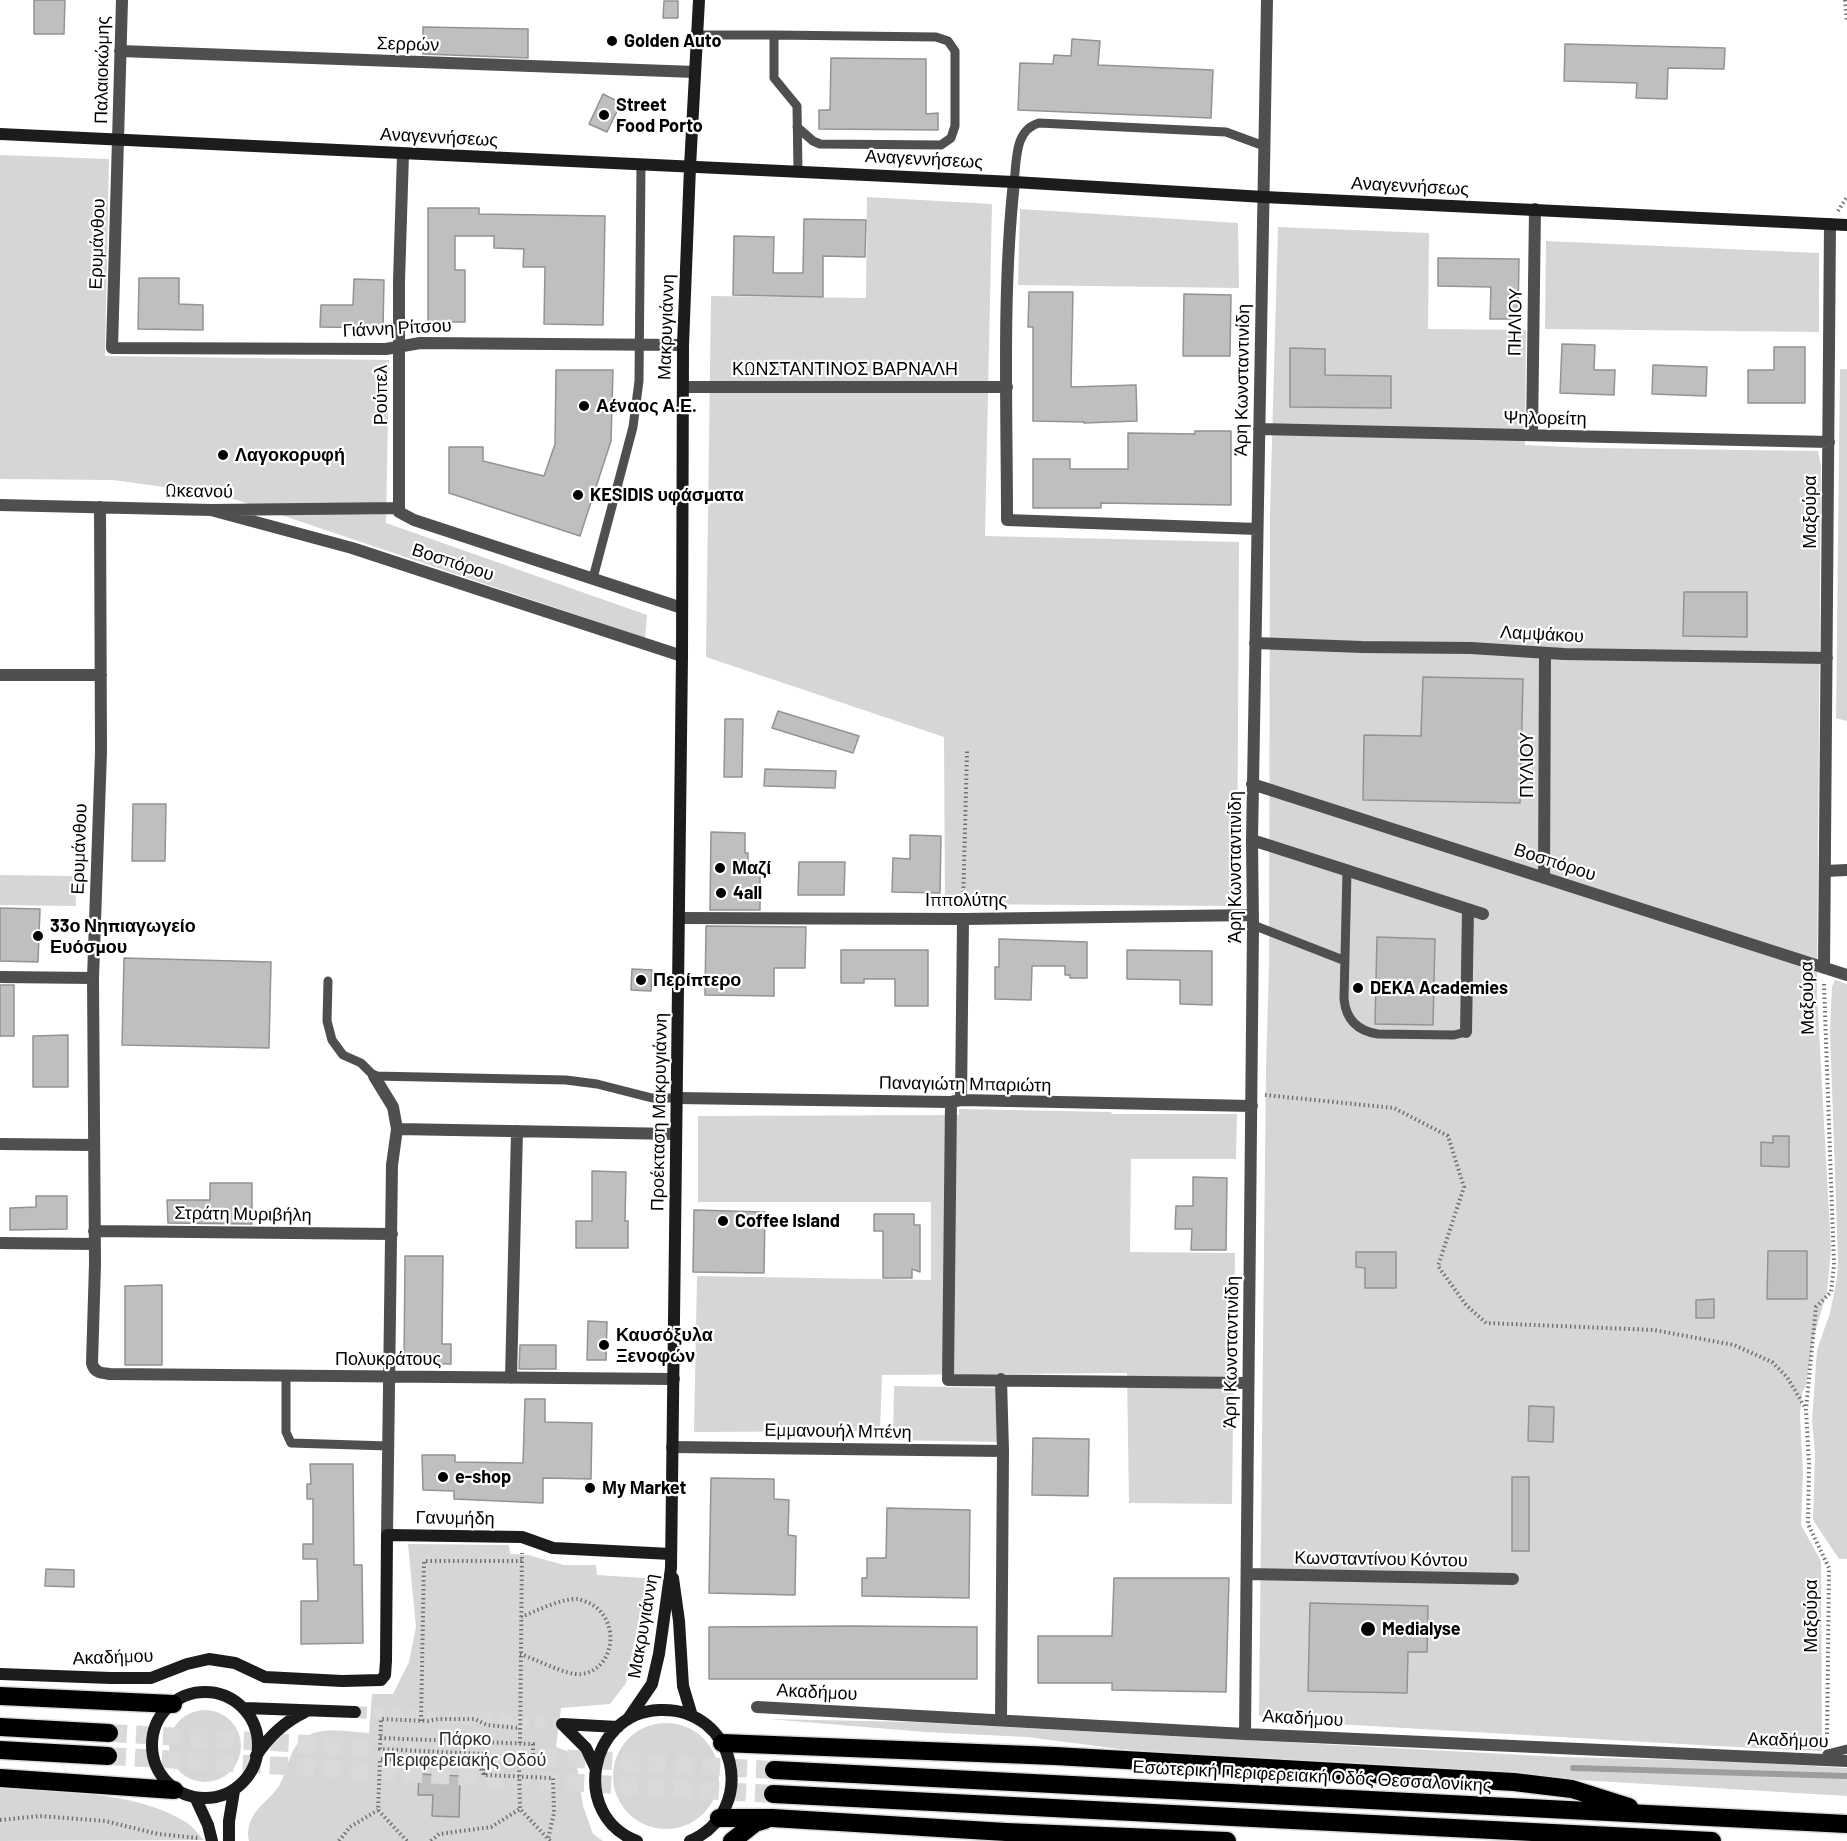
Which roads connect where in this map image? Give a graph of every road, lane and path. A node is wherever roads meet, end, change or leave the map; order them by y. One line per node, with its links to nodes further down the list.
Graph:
1 (122, 0): 8 (street, Παλαιοκώμης)
2 (699, 0): 6 (main road, Μακρυγιάννη)
3 (1267, 0): 13 (street, Άρη Κωνσταντινίδη)
4 (1845, 0): 5 (path)
5 (1847, 21)
6 (697, 34): 7 (lane); 9 (main road, Μακρυγιάννη)
7 (774, 35): 10 (lane); 10 (lane)
8 (120, 51): 9 (street, Σερρών); 12 (street, Παλαιοκώμης)
9 (695, 72): 16 (main road, Μακρυγιάννη)
10 (797, 127): 17 (lane)
11 (0, 134): 12 (main road, Αναγεννήσεως)
12 (118, 140): 14 (main road, Αναγεννήσεως); 25 (street, Ερυμάνθου)
13 (1264, 147): 18 (lane); 19 (street, Άρη Κωνσταντινίδη)
14 (403, 154): 15 (main road, Αναγεννήσεως); 26 (street, Ρούπελ)
15 (641, 165): 16 (main road, Αναγεννήσεως); 23 (lane)
16 (690, 167): 17 (main road, Αναγεννήσεως); 24 (main road, Μακρυγιάννη)
17 (798, 172): 18 (main road, Αναγεννήσεως)
18 (1014, 182): 19 (main road, Αναγεννήσεως); 28 (street)
19 (1264, 197): 20 (main road, Αναγεννήσεως); 29 (street, Άρη Κωνσταντινίδη)
20 (1535, 209): 21 (main road, Αναγεννήσεως); 30 (street, ΠΗΛΙΟΥ)
21 (1830, 224): 22 (main road, Αναγεννήσεως); 31 (street, Μαξούρα)
22 (1847, 225)
23 (639, 345): 24 (street, Γιάννη Ρίτσου); 26 (street, Γιάννη Ρίτσου); 37 (lane)
24 (683, 345): 27 (main road, Μακρυγιάννη)
25 (112, 348): 26 (street, Γιάννη Ρίτσου)
26 (400, 348): 34 (street, Ρούπελ)
27 (683, 387): 28 (street, ΚΩΝΣΤΑΝΤΙΝΟΣ ΒΑΡΝΑΛΗ); 38 (main road, Μακρυγιάννη)
28 (1007, 387): 36 (street)
29 (1259, 429): 30 (street, Ψηλορείτη); 36 (street, Άρη Κωνσταντινίδη)
30 (1532, 435): 31 (street, Ψηλορείτη)
31 (1829, 442): 42 (street, Μαξούρα)
32 (0, 505): 33 (street, Ωκεανού)
33 (100, 507): 35 (street, Ωκεανού); 44 (street, Ερυμάνθου)
34 (399, 508): 35 (street, Ωκεανού); 37 (street, Βοσπόρου)
35 (211, 510): 41 (street, Βοσπόρου)
36 (1257, 529): 39 (street, Άρη Κωνσταντινίδη)
37 (593, 578): 38 (street, Βοσπόρου)
38 (682, 608): 41 (main road, Μακρυγιάννη)
39 (1255, 643): 40 (street, Λαμψάκου); 46 (street, Άρη Κωνσταντινίδη)
40 (1545, 652): 42 (street, Λαμψάκου); 51 (street, ΠΥΛΙΟΥ)
41 (682, 656): 54 (main road, Προέκταση Μακρυγιάννη)
42 (1827, 658): 50 (street, Μαξούρα)
43 (0, 675): 44 (street)
44 (101, 675): 61 (street, Ερυμάνθου)
45 (967, 751): 55 (path)
46 (1252, 784): 47 (street, Άρη Κωνσταντινίδη); 51 (street, Βοσπόρου)
47 (1252, 840): 49 (street); 56 (street, Άρη Κωνσταντινίδη)
48 (1847, 870): 50 (street)
49 (1347, 871): 52 (street); 57 (lane)
50 (1825, 871): 58 (street, Μαξούρα)
51 (1544, 878): 58 (street, Βοσπόρου)
52 (1468, 909): 53 (street); 63 (street)
53 (1482, 914)
54 (679, 918): 55 (street, Ιππολύτης); 65 (main road, Προέκταση Μακρυγιάννη)
55 (963, 919): 56 (street, Ιππολύτης); 67 (street)
56 (1253, 920): 57 (lane); 66 (street, Άρη Κωνσταντινίδη)
57 (1344, 960): 63 (lane)
58 (1824, 968): 59 (street, Βοσπόρου); 84 (path, Μαξούρα)
59 (1847, 975)
60 (0, 976): 61 (street)
61 (93, 978): 72 (street, Ερυμάνθου)
62 (328, 981): 64 (lane)
63 (1466, 1032)
64 (374, 1076): 65 (lane); 68 (street)
65 (677, 1098): 67 (street, Παναγιώτη Μπαριώτη); 70 (main road, Προέκταση Μακρυγιάννη)
66 (1252, 1100): 67 (street, Παναγιώτη Μπαριώτη); 83 (street, Άρη Κωνσταντινίδη); 84 (path)
67 (956, 1101): 82 (street)
68 (397, 1130): 69 (street); 74 (street)
69 (517, 1131): 70 (street); 80 (street)
70 (676, 1134): 81 (main road, Προέκταση Μακρυγιάννη)
71 (0, 1144): 72 (street)
72 (93, 1144): 73 (street, Ερυμάνθου)
73 (94, 1231): 74 (street, Στράτη Μυριβήλη); 76 (street, Ερυμάνθου)
74 (392, 1234): 78 (street)
75 (0, 1243): 76 (street)
76 (94, 1244): 77 (street, Ερυμάνθου)
77 (102, 1373): 79 (street, Πολυκράτους)
78 (391, 1376): 79 (street, Πολυκράτους); 80 (street, Πολυκράτους); 85 (street)
79 (286, 1377): 85 (lane)
80 (511, 1378): 81 (street, Πολυκράτους)
81 (674, 1378): 86 (main road, Προέκταση Μακρυγιάννη)
82 (1001, 1379): 83 (street); 87 (street)
83 (1248, 1383): 93 (street, Άρη Κωνσταντινίδη)
84 (1806, 1409): 118 (path, Μαξούρα)
85 (389, 1446): 88 (street)
86 (672, 1447): 87 (street, Εμμανουήλ Μπένη); 90 (main road, Προέκταση Μακρυγιάννη)
87 (1003, 1451): 106 (street)
88 (387, 1535): 89 (main road, Γανυμήδη); 97 (main road, Ακαδήμου)
89 (522, 1537): 90 (main road); 91 (path)
90 (671, 1554): 92 (main road, Προέκταση Μακρυγιάννη)
91 (522, 1561): 95 (path); 107 (path)
92 (670, 1568): 104 (main road, Μακρυγιάννη); 105 (main road, Μακρυγιάννη)
93 (1247, 1574): 94 (street, Κωνσταντίνου Κόντου); 112 (street, Άρη Κωνσταντινίδη)
94 (1513, 1579)
95 (520, 1617): 96 (path); 96 (path)
96 (520, 1654): 110 (path)
97 (0, 1674)
98 (0, 1696): 99 (highway)
99 (173, 1704): 101 (main road); 127 (main road)
100 (757, 1707): 106 (street, Ακαδήμου)
101 (245, 1708): 102 (main road); 120 (main road)
102 (309, 1710): 103 (main road); 120 (main road)
103 (355, 1712)
104 (692, 1716): 105 (main road, Μακρυγιάννη); 115 (main road, Μακρυγιάννη)
105 (628, 1719): 109 (main road, Μακρυγιάννη)
106 (1001, 1719): 112 (street, Ακαδήμου)
107 (422, 1721): 110 (path); 113 (path)
108 (0, 1727): 111 (highway)
109 (618, 1727): 122 (main road, Μακρυγιάννη); 122 (main road)
110 (519, 1728): 114 (path)
111 (109, 1733)
112 (1245, 1734): 121 (street, Ακαδήμου)
113 (380, 1738): 114 (path); 124 (path)
114 (520, 1743): 125 (path)
115 (722, 1743): 133 (highway); 137 (main road, Μακρυγιάννη)
116 (1847, 1749): 118 (lane)
117 (0, 1750): 119 (highway)
118 (1827, 1754)
119 (108, 1756)
120 (256, 1757): 128 (main road)
121 (1847, 1761)
122 (595, 1767): 145 (main road, Μακρυγιάννη)
123 (774, 1770): 133 (highway, Εσωτερική Περιφερειακή Οδός Θεσσαλονίκης)
124 (484, 1775): 125 (path); 132 (path)
125 (520, 1776): 131 (path); 139 (path)
126 (0, 1778): 127 (highway)
127 (174, 1791): 130 (main road)
128 (234, 1791): 130 (main road); 141 (main road)
129 (773, 1794): 149 (highway)
130 (196, 1798): 140 (main road)
131 (520, 1809): 139 (path); 144 (path)
132 (378, 1810): 142 (path); 143 (path)
133 (1647, 1814): 136 (highway, Εσωτερική Περιφερειακή Οδός Θεσσαλονίκης)
134 (772, 1818): 137 (highway); 147 (highway); 148 (highway)
135 (0, 1820): 138 (path)
136 (1847, 1824)
137 (712, 1830): 146 (main road)
138 (199, 1838)
139 (549, 1840)
140 (212, 1841)
141 (229, 1841)
142 (339, 1841)
143 (407, 1841)
144 (432, 1841)
145 (637, 1841)
146 (690, 1841)
147 (732, 1841)
148 (1227, 1841)
149 (1712, 1841)

